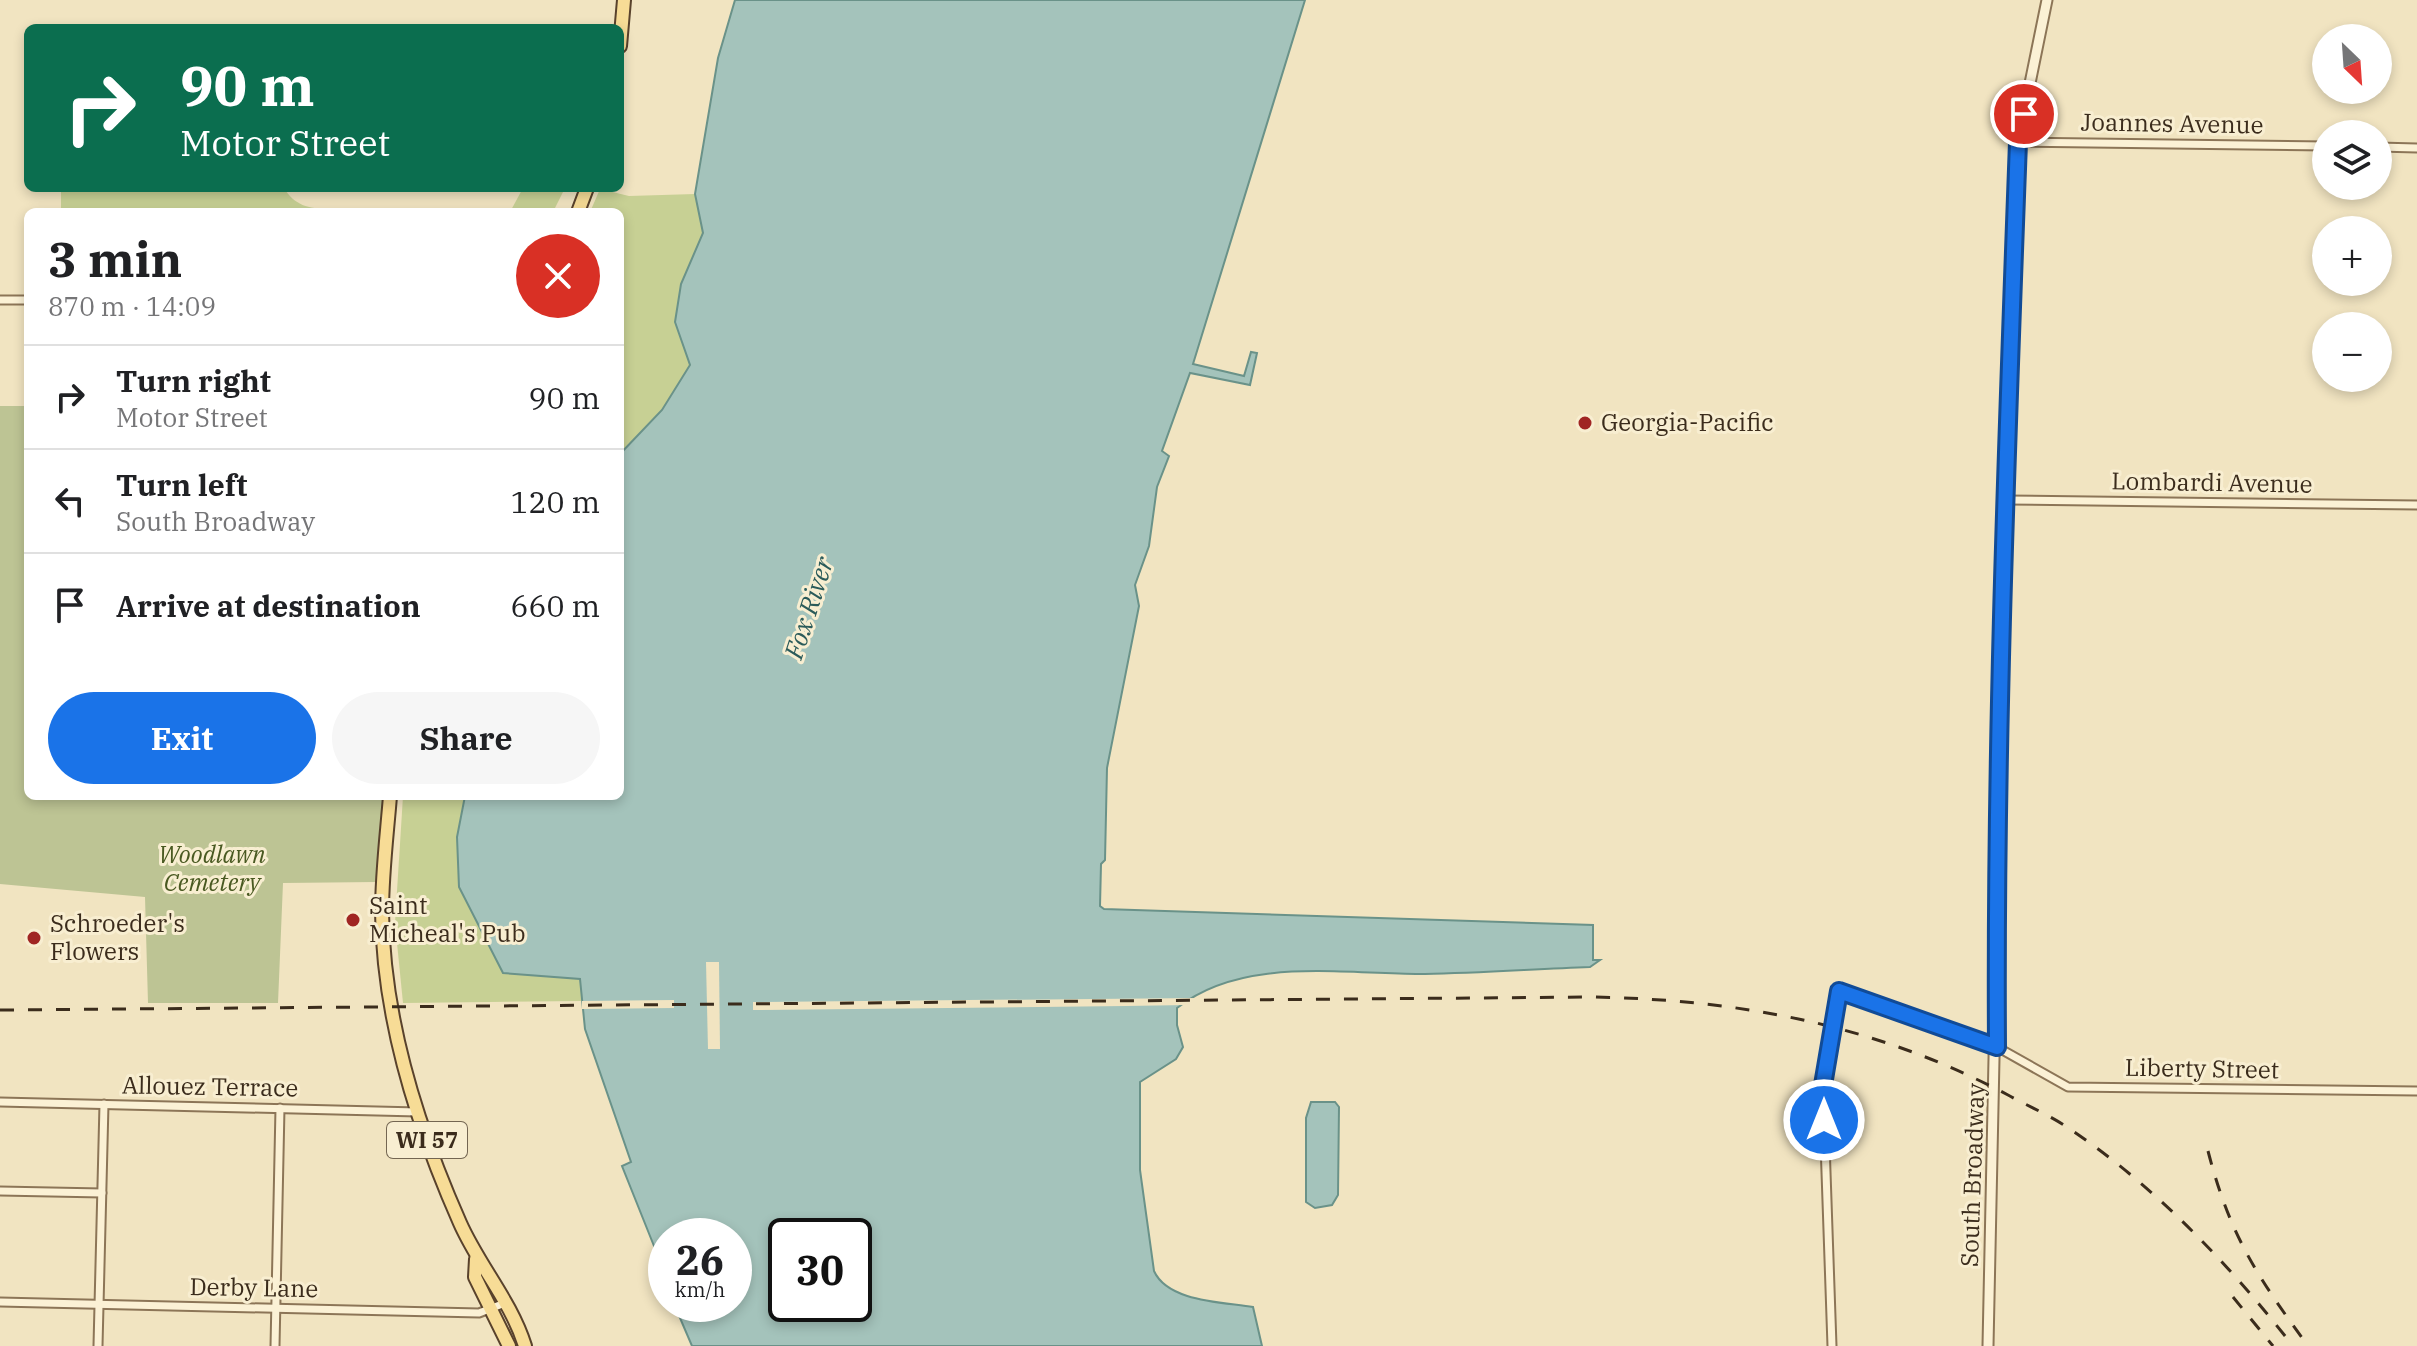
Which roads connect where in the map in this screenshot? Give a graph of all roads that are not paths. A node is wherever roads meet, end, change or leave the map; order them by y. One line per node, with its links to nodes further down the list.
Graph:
1 (624, 0): 3 (main road)
2 (2047, 0): 4 (street, South Broadway)
3 (622, 24)
4 (2018, 142): 5 (street, Joannes Avenue); 10 (street, South Broadway)
5 (2312, 146)
6 (2392, 147): 7 (street)
7 (2417, 148)
8 (0, 300): 9 (street)
9 (24, 300)
10 (2006, 500): 11 (street, Lombardi Avenue); 13 (street, South Broadway)
11 (2417, 505)
12 (390, 800): 18 (main road, WI 57)
13 (1997, 1047): 14 (street, Liberty Street); 31 (street, Liberty Street); 32 (street, South Broadway)
14 (2417, 1091)
15 (0, 1102): 16 (street, Allouez Terrace)
16 (104, 1104): 17 (street, Allouez Terrace); 20 (street)
17 (280, 1108): 18 (street, Allouez Terrace); 25 (street)
18 (418, 1112): 21 (main road, WI 57)
19 (0, 1191): 20 (street)
20 (102, 1193): 24 (street)
21 (476, 1259): 23 (main road, WI 57); 26 (main road, WI 57)
22 (0, 1302): 24 (street, Derby Lane)
23 (505, 1303): 26 (street, Derby Lane); 30 (main road, WI 57)
24 (99, 1304): 25 (street, Derby Lane); 27 (street)
25 (276, 1308): 26 (street, Derby Lane); 28 (street)
26 (490, 1309): 29 (main road, WI 57)
27 (98, 1346)
28 (275, 1346)
29 (509, 1346)
30 (525, 1346)
31 (1832, 1346)
32 (1988, 1346)

